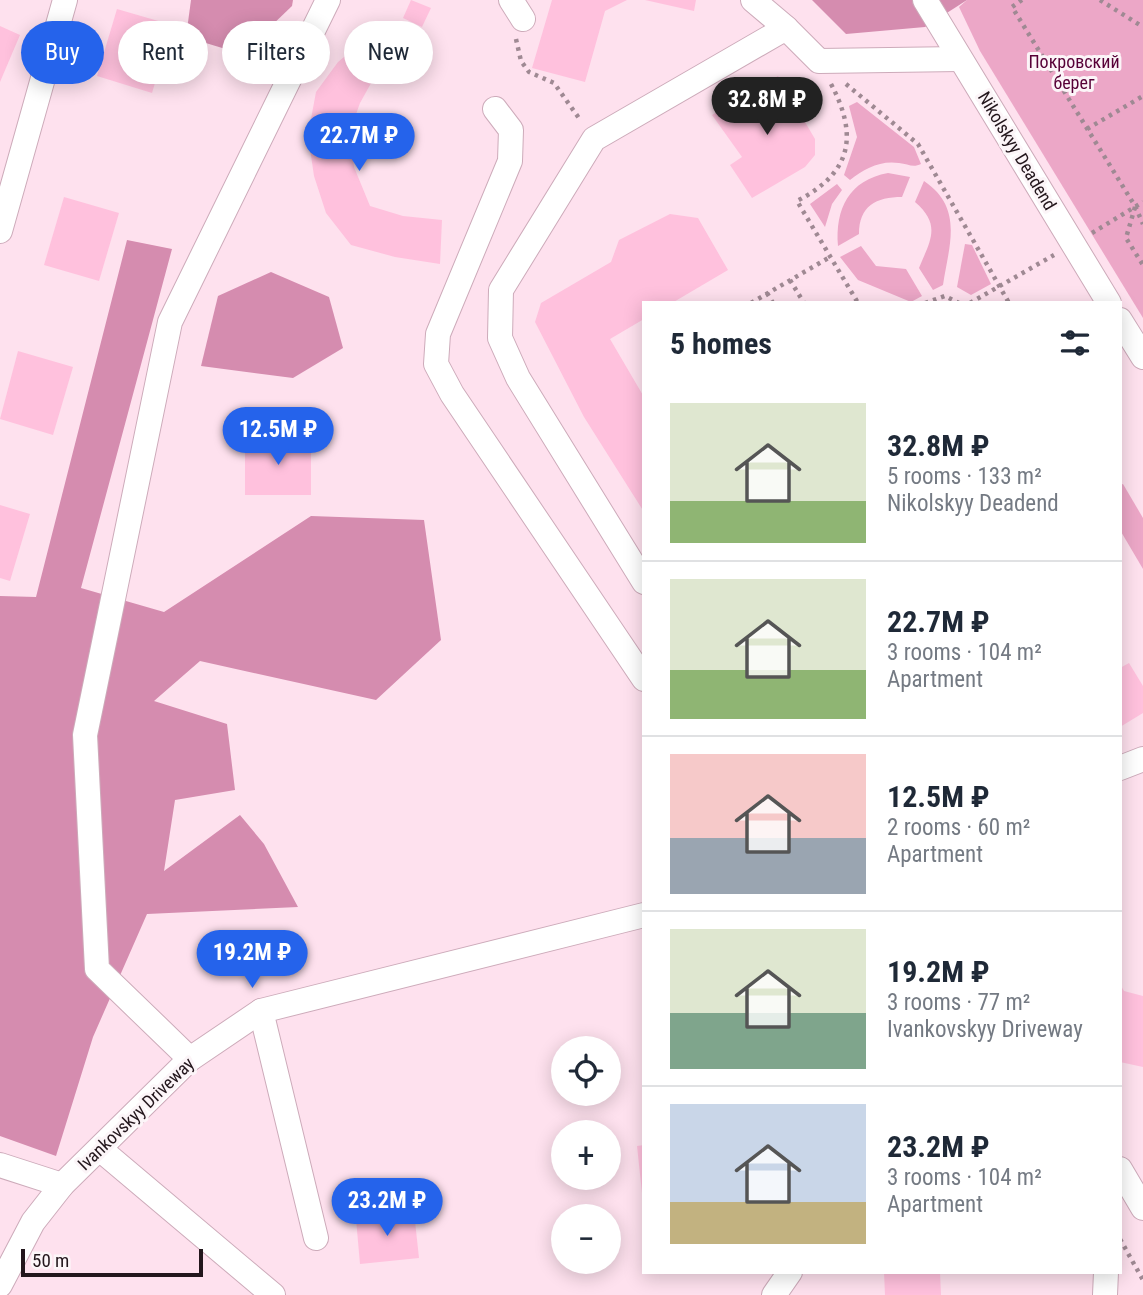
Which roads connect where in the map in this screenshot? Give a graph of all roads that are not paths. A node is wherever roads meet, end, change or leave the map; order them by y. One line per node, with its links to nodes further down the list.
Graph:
1 (65, 0): 8 (street)
2 (328, 0): 18 (street)
3 (753, 0): 5 (street)
4 (925, 0): 6 (street, Nikolskyy Deadend)
5 (786, 29): 6 (street); 12 (street)
6 (960, 59): 9 (street, Nikolskyy Deadend)
7 (495, 109): 13 (street)
8 (0, 231)
9 (1108, 301)
10 (1122, 323): 11 (street)
11 (1143, 357)
12 (642, 579)
13 (642, 676)
14 (1143, 759): 15 (street)
15 (1122, 767)
16 (642, 916): 17 (street, Ivankovskyy Driveway)
17 (261, 1011): 18 (street, Ivankovskyy Driveway); 24 (street)
18 (190, 1059): 19 (street, Ivankovskyy Driveway)
19 (101, 1150): 22 (street, Ivankovskyy Driveway); 28 (street)
20 (0, 1165): 22 (street)
21 (1122, 1172): 23 (street)
22 (62, 1185): 27 (street, Ivankovskyy Driveway)
23 (1143, 1208)
24 (316, 1238)
25 (789, 1274): 29 (street)
26 (1106, 1274): 30 (street)
27 (0, 1285)
28 (273, 1295)
29 (774, 1295)
30 (1105, 1295)

